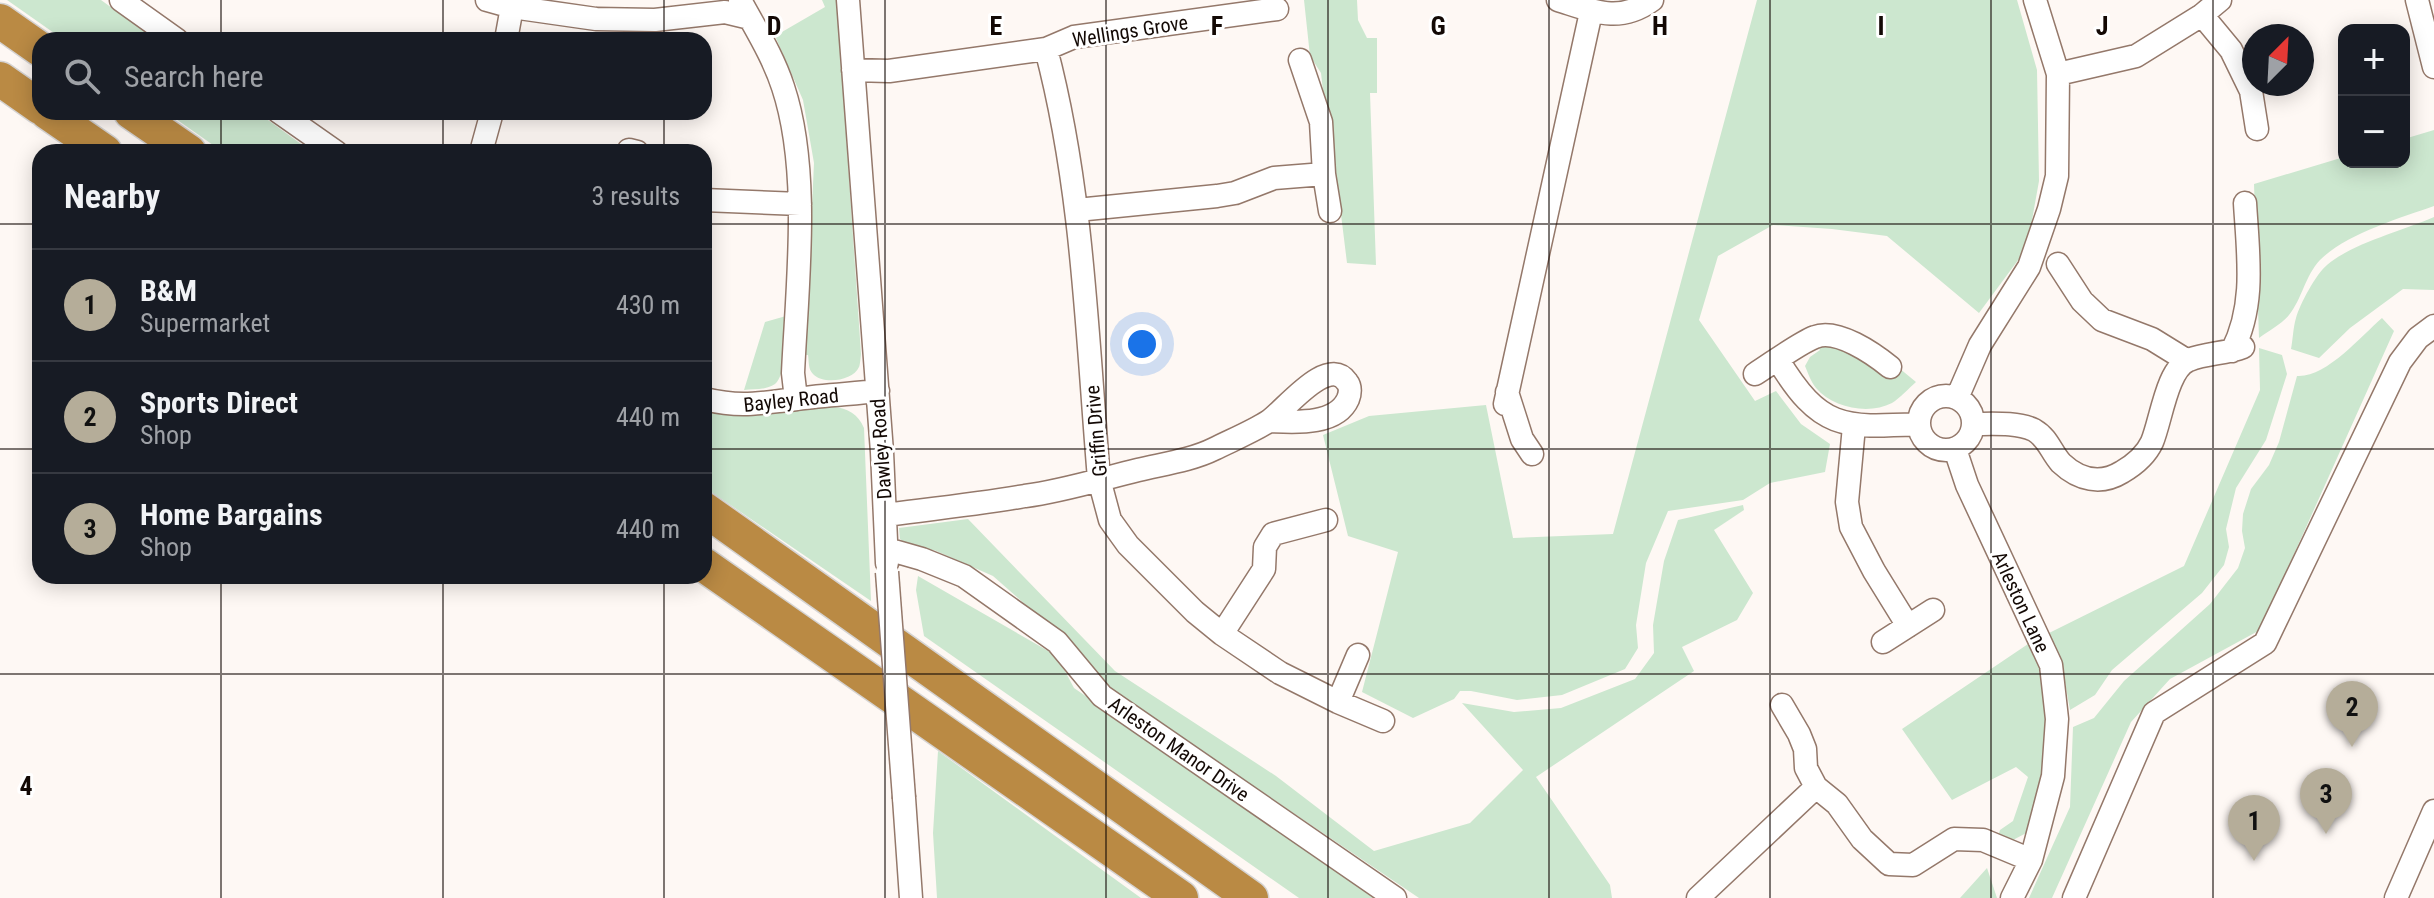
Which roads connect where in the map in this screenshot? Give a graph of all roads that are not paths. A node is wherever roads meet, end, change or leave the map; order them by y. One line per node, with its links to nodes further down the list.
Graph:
1 (121, 0): 17 (street)
2 (487, 0): 11 (street)
3 (698, 0): 15 (street)
4 (848, 0): 23 (street, Dawley Road)
5 (1558, 0): 13 (street)
6 (1652, 0): 13 (street)
7 (2035, 0): 24 (street)
8 (2220, 0): 14 (street)
9 (2417, 0): 22 (street)
10 (1268, 6): 20 (street, Wellings Grove)
11 (512, 7): 15 (street); 18 (street)
12 (745, 9): 15 (street); 39 (street)
13 (1591, 12): 57 (street)
14 (2202, 15): 24 (street); 31 (street)
15 (675, 18)
16 (0, 21): 19 (highway)
17 (166, 32)
18 (507, 32)
19 (32, 43)
20 (1046, 49): 23 (street, Wellings Grove); 40 (street, Griffin Drive)
21 (1300, 60): 36 (street)
22 (2434, 67)
23 (853, 70): 48 (street, Dawley Road)
24 (2058, 74): 49 (street)
25 (0, 79): 26 (highway)
26 (32, 101)
27 (59, 120): 32 (highway)
28 (143, 120): 33 (highway)
29 (290, 120): 34 (street)
30 (490, 120): 35 (street)
31 (2257, 129)
32 (93, 144)
33 (177, 144)
34 (325, 144)
35 (483, 144)
36 (1324, 174): 40 (street); 41 (street)
37 (712, 200): 39 (street)
38 (2245, 203): 45 (street)
39 (800, 204): 50 (street)
40 (1077, 210): 58 (street, Griffin Drive)
41 (1330, 211)
42 (2058, 264): 45 (street)
43 (2434, 326): 81 (street)
44 (1778, 360): 46 (street); 47 (street); 55 (street)
45 (2186, 360): 54 (street)
46 (1890, 367)
47 (1755, 374)
48 (878, 391): 50 (street, Bayley Road); 60 (street, Dawley Road)
49 (1957, 398): 53 (street); 54 (street)
50 (796, 399): 51 (street, Bayley Road)
51 (712, 401)
52 (1270, 421): 58 (street)
53 (1918, 424): 55 (street); 56 (street)
54 (1973, 424): 56 (street)
55 (1854, 426): 65 (street)
56 (1955, 449): 74 (street, Arleston Lane)
57 (1532, 454)
58 (1099, 479): 60 (street); 66 (street, Griffin Drive)
59 (712, 515): 77 (highway)
60 (885, 515): 62 (street, Dawley Road)
61 (1326, 520): 66 (street)
62 (887, 549): 75 (street, Dawley Road, bridge); 78 (street, Arleston Manor Drive)
63 (712, 571): 76 (highway)
64 (1933, 610): 65 (street)
65 (1908, 626): 67 (street)
66 (1222, 634): 69 (street, Griffin Drive)
67 (1883, 642)
68 (1358, 655): 69 (street)
69 (1338, 702): 71 (street, Griffin Drive)
70 (1782, 705): 72 (street)
71 (1383, 721)
72 (1816, 787): 74 (street); 79 (street)
73 (2434, 811): 82 (street)
74 (2031, 860): 80 (street, Arleston Lane)
75 (911, 898)
76 (1181, 898)
77 (1251, 898)
78 (1395, 898)
79 (1698, 898)
80 (2012, 898)
81 (2074, 898)
82 (2396, 898)

